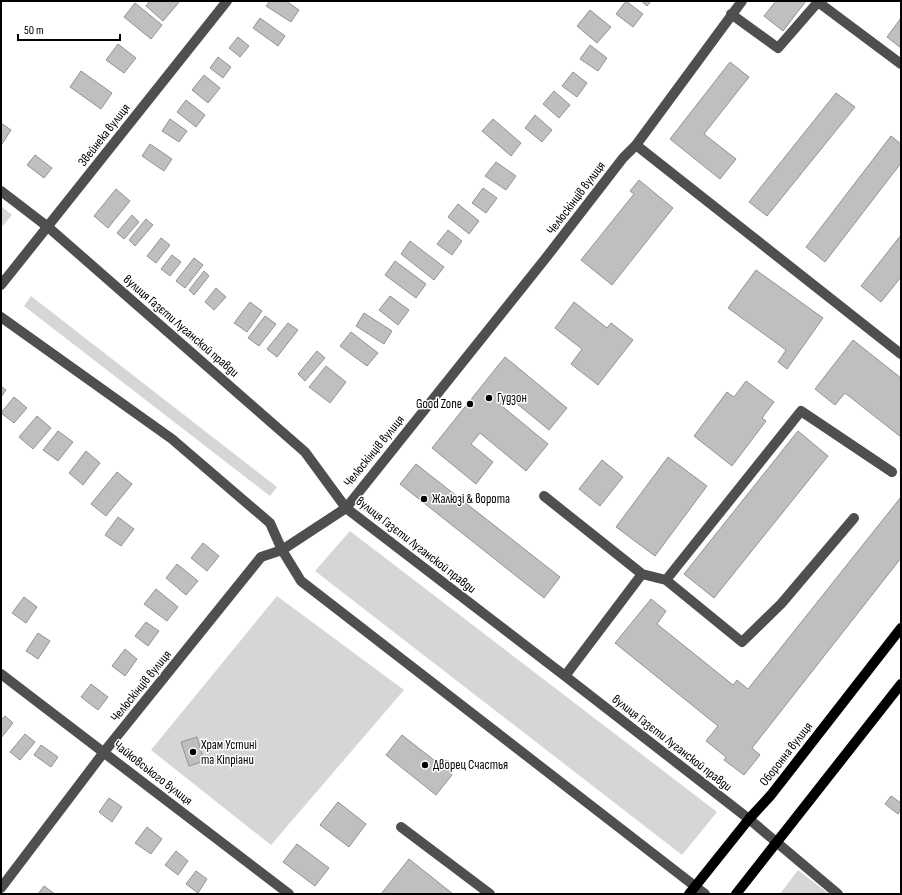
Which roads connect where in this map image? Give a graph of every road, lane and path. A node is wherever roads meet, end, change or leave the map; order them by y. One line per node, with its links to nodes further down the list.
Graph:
1 (227, 1): 7 (street, Звейнека вулиця)
2 (742, 1): 3 (street, Челюскінців вулиця)
3 (732, 14): 4 (street); 5 (street, Челюскінців вулиця)
4 (901, 64)
5 (636, 145): 10 (street); 13 (street, Челюскінців вулиця)
6 (1, 191): 7 (street, вулиця Газєти Луганской правди)
7 (48, 227): 8 (street, Звейнека вулиця); 13 (street, вулиця Газєти Луганской правди)
8 (1, 286)
9 (1, 318): 15 (street)
10 (901, 354)
11 (892, 472): 17 (street)
12 (544, 496): 16 (street)
13 (346, 508): 15 (street, Челюскінців вулиця); 20 (street, вулиця Газєти Луганской правди)
14 (854, 518): 17 (street)
15 (282, 550): 22 (street, Челюскінців вулиця); 27 (street)
16 (642, 574): 17 (street); 20 (street)
17 (666, 580)
18 (901, 628): 23 (main road, Оборонна вулиця)
19 (1, 674): 22 (street, Чайковського вулиця)
20 (565, 676): 23 (street, вулиця Газєти Луганской правди)
21 (901, 684): 25 (main road)
22 (104, 752): 26 (street, Челюскінців вулиця); 28 (street, Чайковського вулиця)
23 (749, 819): 25 (street, вулиця Газєти Луганской правди); 27 (main road, Оборонна вулиця)
24 (402, 827): 29 (street)
25 (776, 842): 31 (main road); 32 (street, вулиця Газєти Луганской правди)
26 (1, 888)
27 (692, 890): 30 (street)
28 (288, 894)
29 (490, 894)
30 (705, 894)
31 (736, 894)
32 (838, 894)

